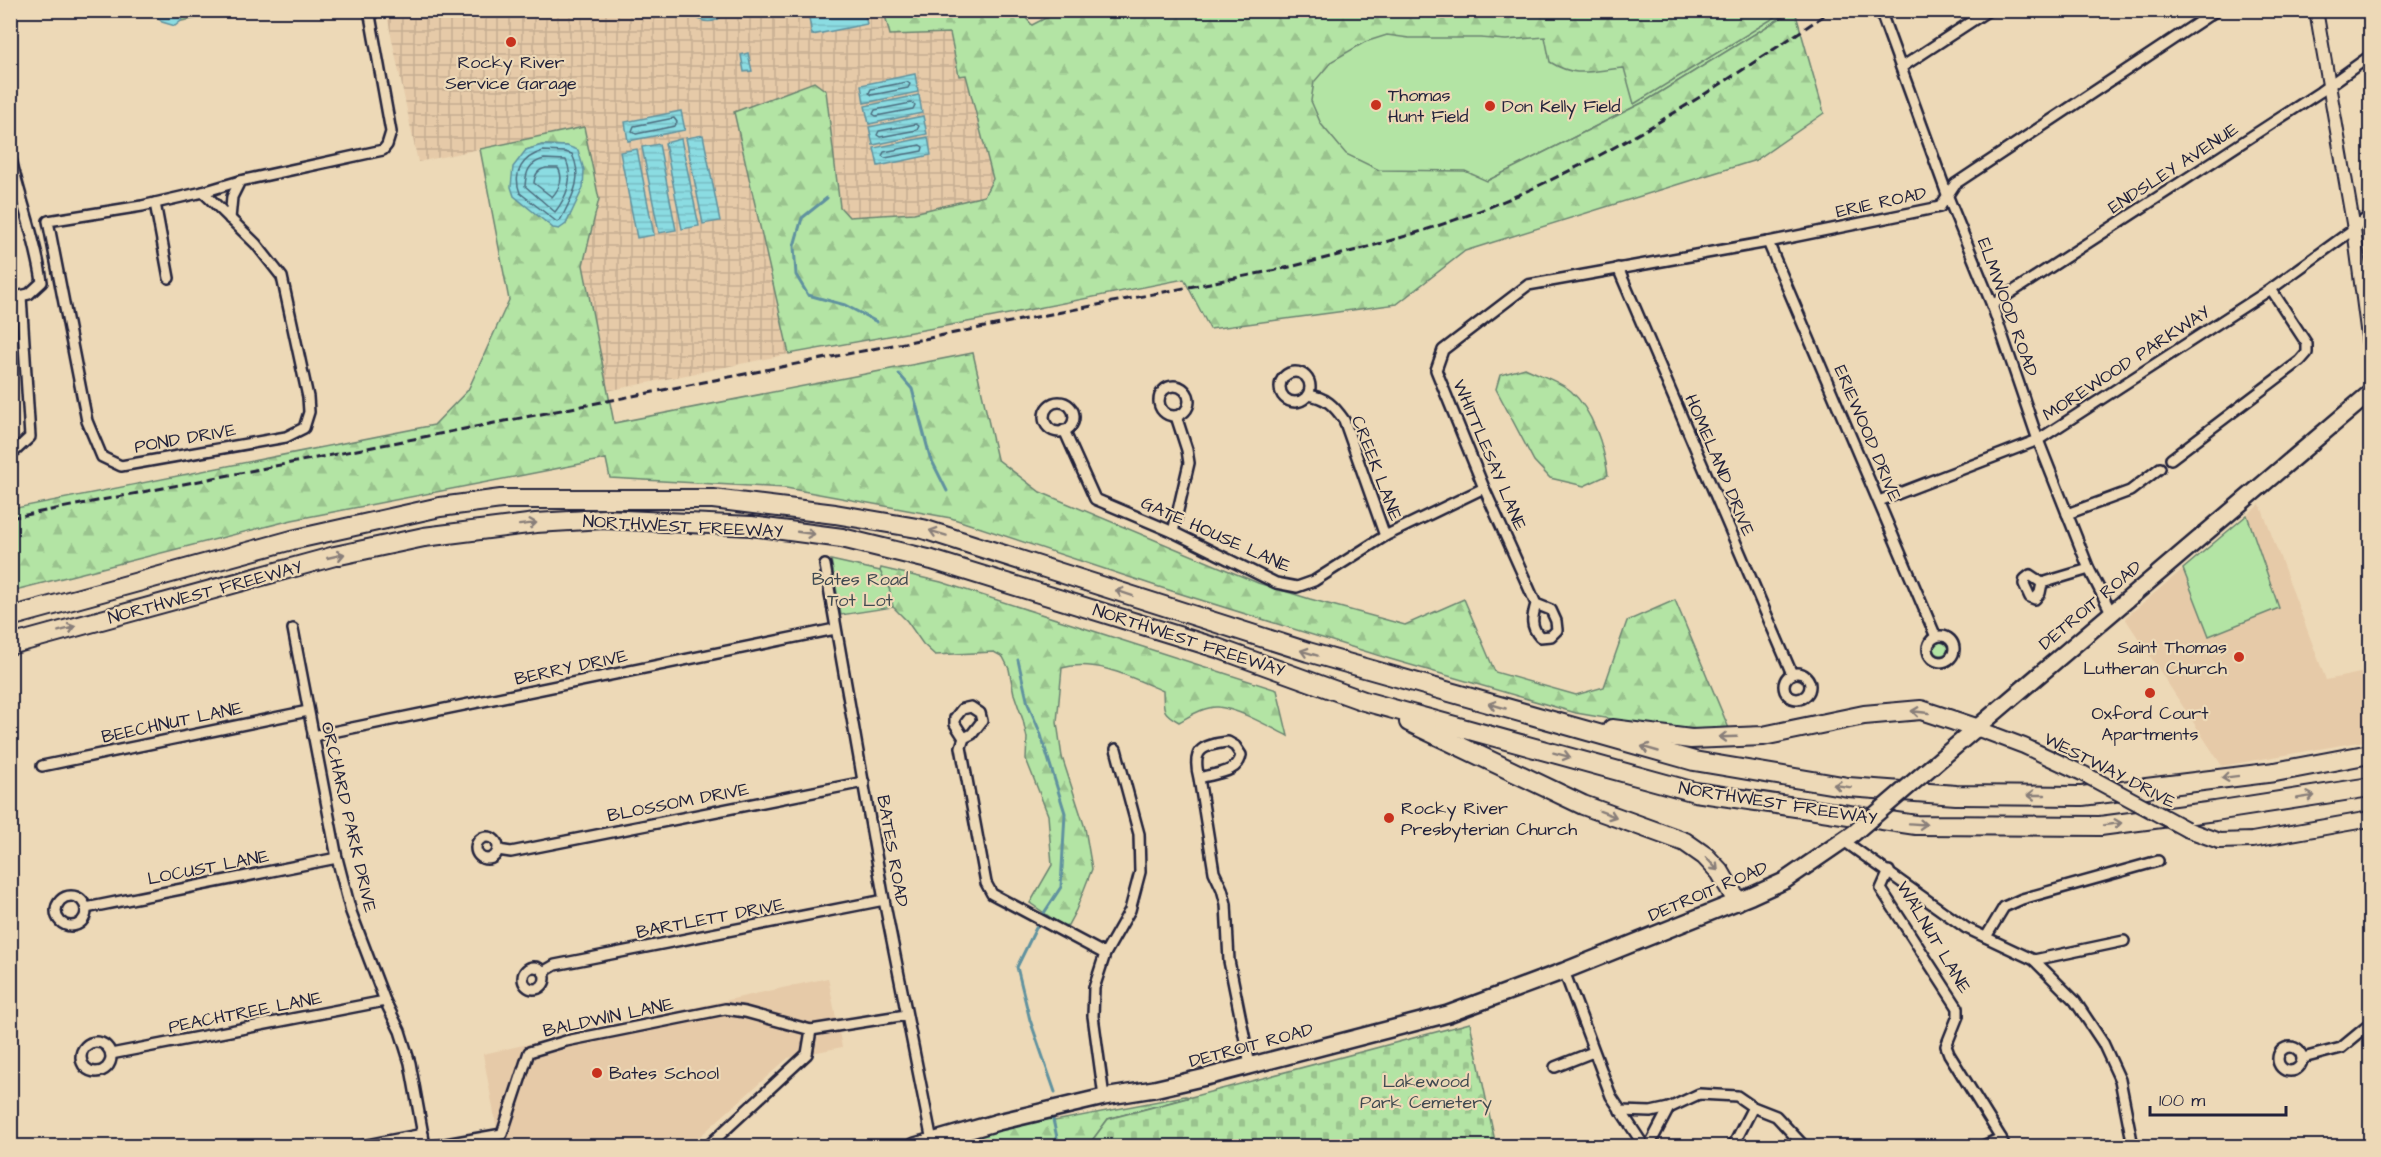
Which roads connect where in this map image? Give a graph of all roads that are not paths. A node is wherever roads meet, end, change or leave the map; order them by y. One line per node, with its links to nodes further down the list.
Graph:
1 (369, 10): 10 (street)
2 (1880, 10): 7 (street, ELMWOOD ROAD)
3 (1989, 10): 7 (street)
4 (2217, 10): 12 (street, ERIE ROAD)
5 (2316, 10): 8 (street)
6 (2370, 56): 8 (street, ENDSLEY AVENUE)
7 (1902, 67): 12 (street, ELMWOOD ROAD)
8 (2331, 85): 16 (street); 23 (street, ENDSLEY AVENUE)
9 (10, 154): 22 (street)
10 (240, 181): 11 (street); 15 (street)
11 (203, 192): 13 (street, POND DRIVE); 15 (street, POND DRIVE)
12 (1948, 197): 17 (street, ERIE ROAD); 23 (street, ELMWOOD ROAD)
13 (155, 203): 15 (street, POND DRIVE); 19 (street)
14 (2370, 215): 16 (street, MOREWOOD PARKWAY)
15 (230, 219)
16 (2354, 229): 21 (street, MOREWOOD PARKWAY); 24 (street)
17 (1768, 242): 18 (street, ERIE ROAD); 34 (street, ERIEWOOD DRIVE)
18 (1618, 268): 20 (street, ERIE ROAD); 48 (street, HOMELAND DRIVE)
19 (169, 278)
20 (1528, 285): 33 (street, WHITTLESAY LANE)
21 (2271, 288): 29 (street, MOREWOOD PARKWAY); 31 (street)
22 (16, 297): 30 (street)
23 (1992, 306): 29 (street, ELMWOOD ROAD)
24 (2370, 352)
25 (2370, 393): 42 (main road, DETROIT ROAD)
26 (1308, 395): 37 (street, CREEK LANE)
27 (1176, 416): 36 (street)
28 (1064, 430): 36 (street, GATE HOUSE LANE)
29 (2038, 440): 34 (street, MOREWOOD PARKWAY); 35 (street, ELMWOOD ROAD)
30 (10, 451)
31 (2171, 459)
32 (2160, 468): 35 (street)
33 (1484, 488): 37 (street, GATE HOUSE LANE); 41 (street, WHITTLESAY LANE)
34 (1880, 501): 46 (street, ERIEWOOD DRIVE)
35 (2067, 514): 39 (street, ELMWOOD ROAD)
36 (1173, 532): 37 (street, GATE HOUSE LANE)
37 (1385, 536)
38 (825, 565): 45 (street, BATES ROAD)
39 (2089, 569): 40 (street); 42 (street, ELMWOOD ROAD)
40 (2042, 583)
41 (1536, 604)
42 (2110, 612): 52 (main road, DETROIT ROAD)
43 (10, 617): 51 (highway, NORTHWEST FREEWAY, one-way to 43)
44 (293, 629): 50 (street, ORCHARD PARK DRIVE)
45 (835, 629): 53 (street, BERRY DRIVE); 59 (street, BATES ROAD)
46 (1936, 637)
47 (10, 645): 49 (highway, NORTHWEST FREEWAY, one-way to 49)
48 (1792, 674)
49 (1364, 701): 60 (highway, NORTHWEST FREEWAY, one-way to 60); 68 (highway, one-way to 68)
50 (308, 711): 53 (street, ORCHARD PARK DRIVE); 57 (street, BEECHNUT LANE)
51 (1553, 722): 52 (highway, one-way to 51); 56 (highway, NORTHWEST FREEWAY, one-way to 51)
52 (1976, 728): 61 (main road, WESTWAY DRIVE, bridge); 62 (main road, DETROIT ROAD, bridge)
53 (313, 736): 64 (street, ORCHARD PARK DRIVE)
54 (963, 738): 72 (street)
55 (1116, 748): 72 (street)
56 (2370, 754)
57 (42, 766)
58 (1199, 778): 58 (street); 83 (street)
59 (864, 782): 63 (street, BLOSSOM DRIVE); 67 (street, BATES ROAD)
60 (2370, 787)
61 (2370, 819)
62 (1849, 837): 66 (street); 68 (main road, DETROIT ROAD)
63 (498, 850)
64 (337, 858): 69 (street, LOCUST LANE); 76 (street, ORCHARD PARK DRIVE)
65 (2157, 861): 70 (street)
66 (1889, 871): 70 (street); 91 (street, WALNUT LANE)
67 (884, 900): 75 (street, BARTLETT DRIVE); 77 (street, BATES ROAD)
68 (1737, 901): 74 (main road, DETROIT ROAD)
69 (86, 908)
70 (1986, 937): 73 (street)
71 (2124, 940): 73 (street)
72 (1105, 954): 85 (street)
73 (2034, 960): 102 (street)
74 (1564, 971): 80 (street); 83 (main road, DETROIT ROAD)
75 (543, 972)
76 (385, 1001): 81 (street, PEACHTREE LANE); 89 (street, ORCHARD PARK DRIVE)
77 (906, 1016): 79 (street, BALDWIN LANE); 90 (street, BATES ROAD)
78 (2370, 1024): 82 (street)
79 (811, 1030): 94 (street, BALDWIN LANE); 95 (street)
80 (1593, 1052): 84 (street); 88 (street)
81 (111, 1054)
82 (2303, 1058)
83 (1250, 1065): 85 (main road, DETROIT ROAD)
84 (1556, 1067)
85 (1104, 1097): 90 (main road, DETROIT ROAD)
86 (1753, 1107): 87 (street); 99 (street); 100 (street)
87 (1669, 1108): 88 (street); 98 (street)
88 (1620, 1111): 97 (street)
89 (423, 1134): 92 (street); 93 (street, ORCHARD PARK DRIVE)
90 (932, 1141): 96 (main road, DETROIT ROAD)
91 (2002, 1142): 101 (street)
92 (362, 1146)
93 (425, 1146)
94 (434, 1146)
95 (708, 1146)
96 (915, 1146)
97 (1644, 1146)
98 (1649, 1146)
99 (1735, 1146)
100 (1804, 1146)
101 (1983, 1146)
102 (2133, 1146)

